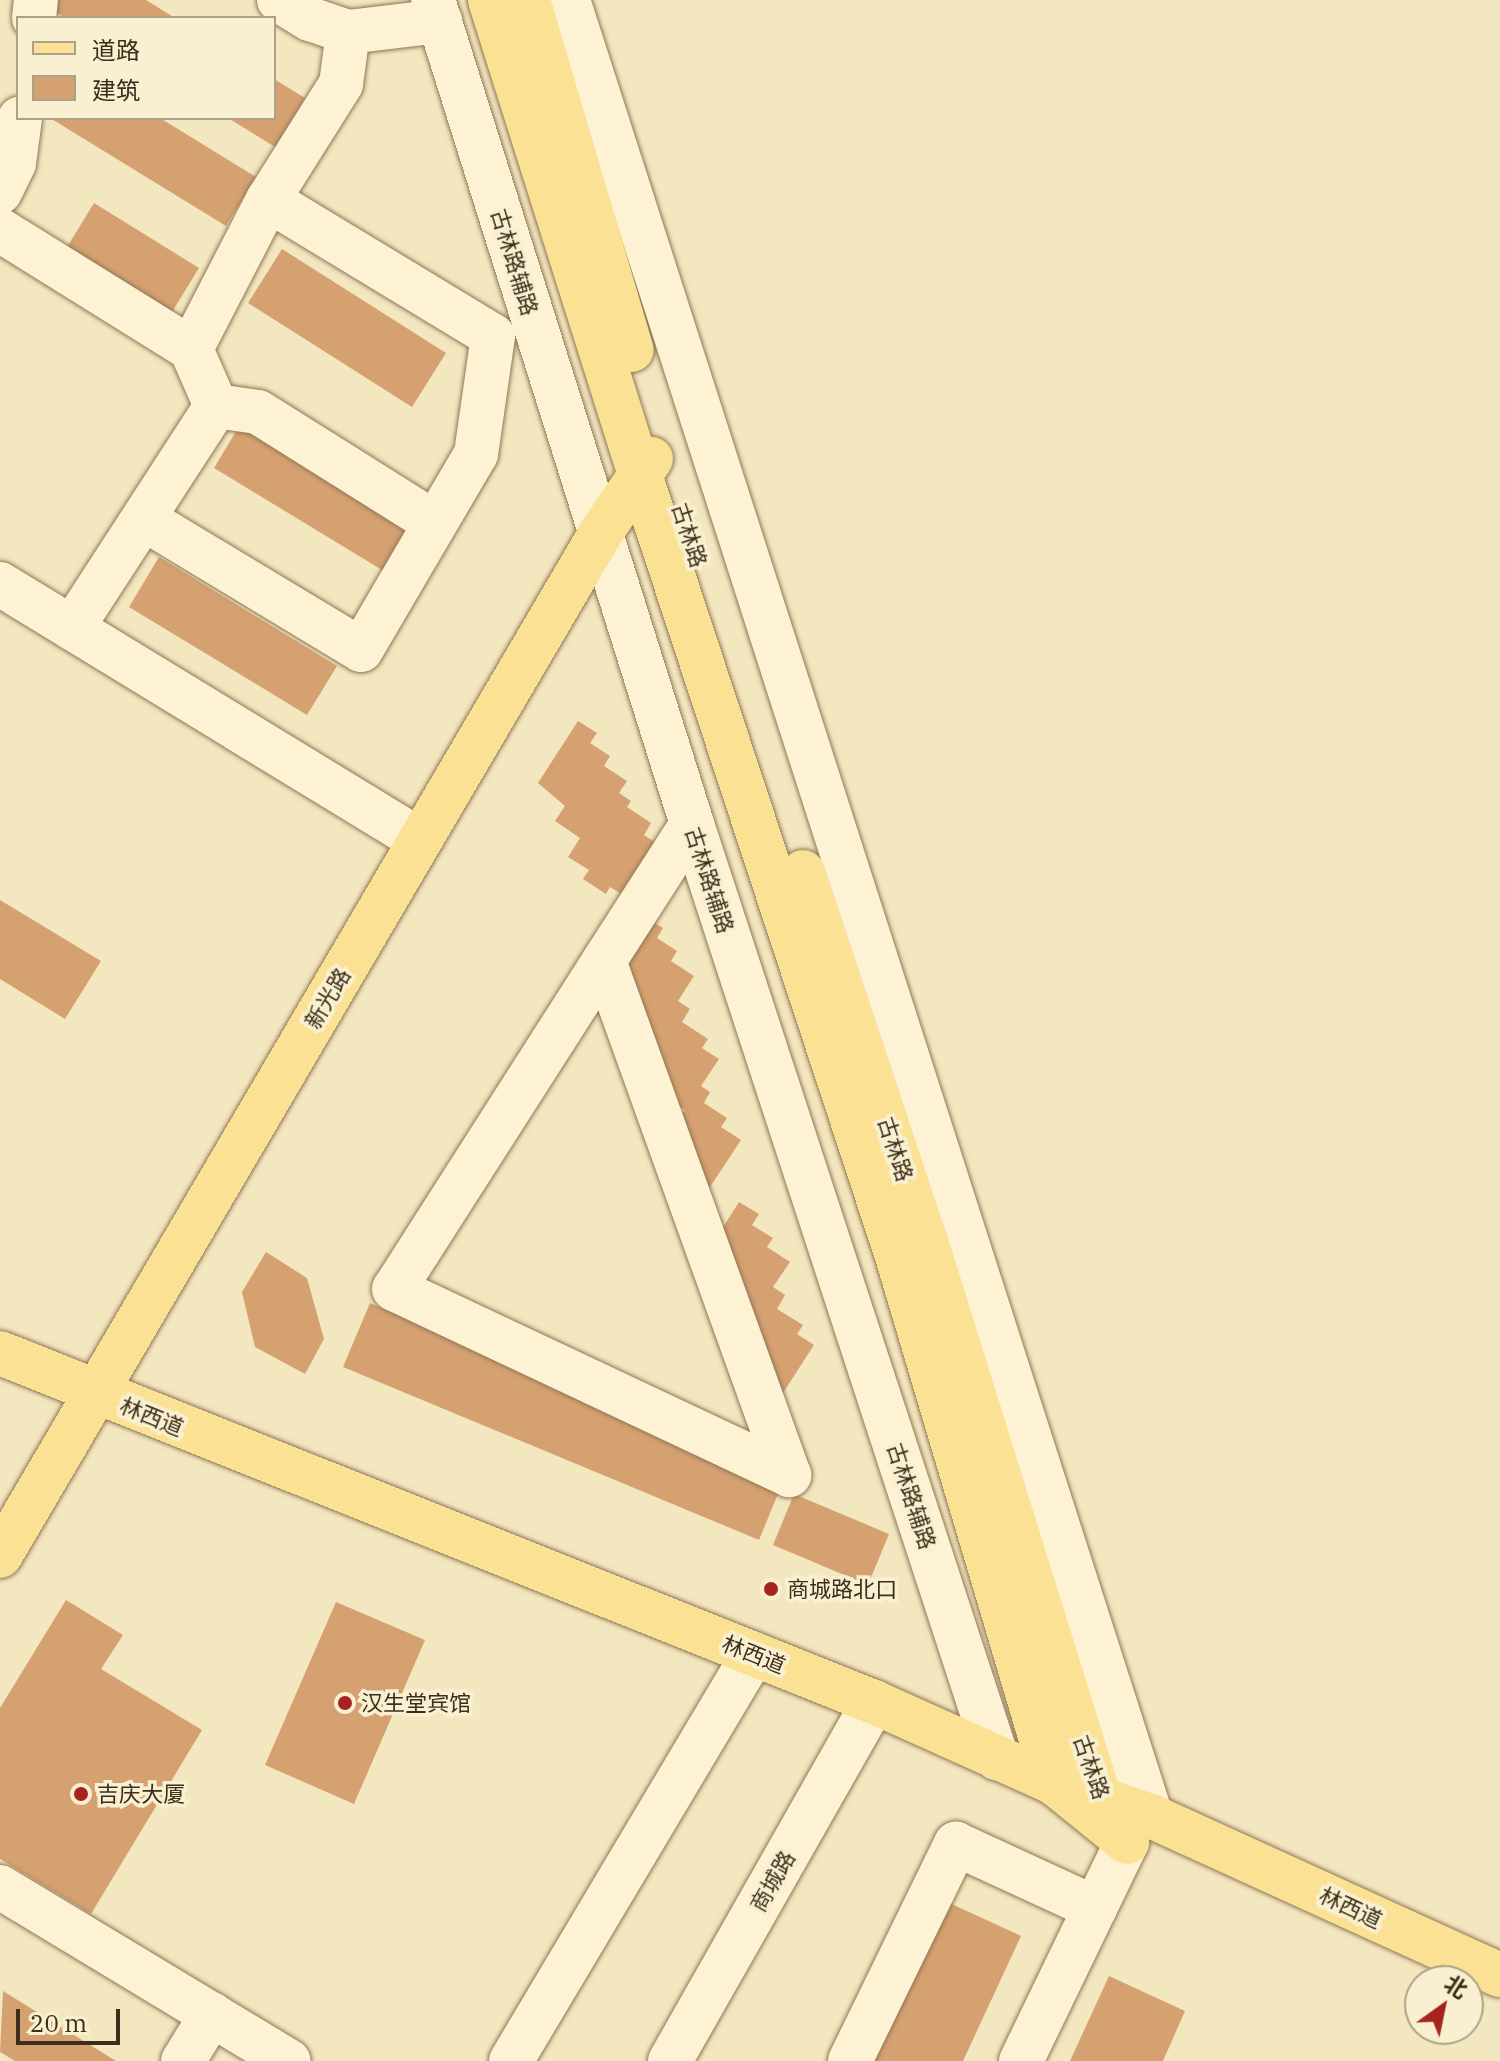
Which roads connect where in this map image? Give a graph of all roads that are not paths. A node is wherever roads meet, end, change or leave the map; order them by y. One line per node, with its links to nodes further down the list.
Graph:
1 (279, 0): 6 (street)
2 (490, 0): 13 (main road, 古林路)
3 (528, 0): 13 (main road, 古林路)
4 (568, 0): 30 (street)
5 (436, 10): 6 (street); 16 (street, 古林路辅路)
6 (348, 32): 9 (street)
7 (13, 120): 8 (street)
8 (0, 192)
9 (268, 200): 11 (street); 15 (street)
10 (0, 230): 11 (street)
11 (191, 349): 12 (street)
12 (216, 406): 14 (street); 15 (street)
13 (650, 461): 16 (main road, 新光路); 28 (main road, 古林路); 29 (main road, 古林路)
14 (144, 519): 15 (street); 18 (street)
15 (435, 523)
16 (600, 534): 19 (street, 古林路辅路); 20 (main road, 新光路)
17 (0, 584): 18 (street)
18 (72, 628): 20 (street)
19 (692, 824): 21 (street); 27 (street, 古林路辅路)
20 (420, 840): 23 (main road, 新光路)
21 (604, 961): 21 (street)
22 (0, 1353): 23 (main road, 林西道)
23 (94, 1393): 24 (main road, 新光路); 25 (main road, 林西道)
24 (0, 1556)
25 (754, 1654): 26 (main road, 林西道); 37 (street)
26 (874, 1702): 27 (main road, 林西道); 38 (street, 商城路)
27 (997, 1758): 28 (main road, 林西道)
28 (1054, 1783): 29 (main road, 林西道); 30 (main road, 古林路)
29 (1100, 1799): 30 (main road, 林西道)
30 (1139, 1829): 32 (street); 33 (main road, 林西道)
31 (0, 1887): 34 (street)
32 (1095, 1908): 39 (street); 40 (street)
33 (1500, 1975)
34 (212, 2014): 35 (street); 36 (street)
35 (183, 2061)
36 (289, 2061)
37 (511, 2061)
38 (670, 2061)
39 (850, 2061)
40 (1021, 2061)

